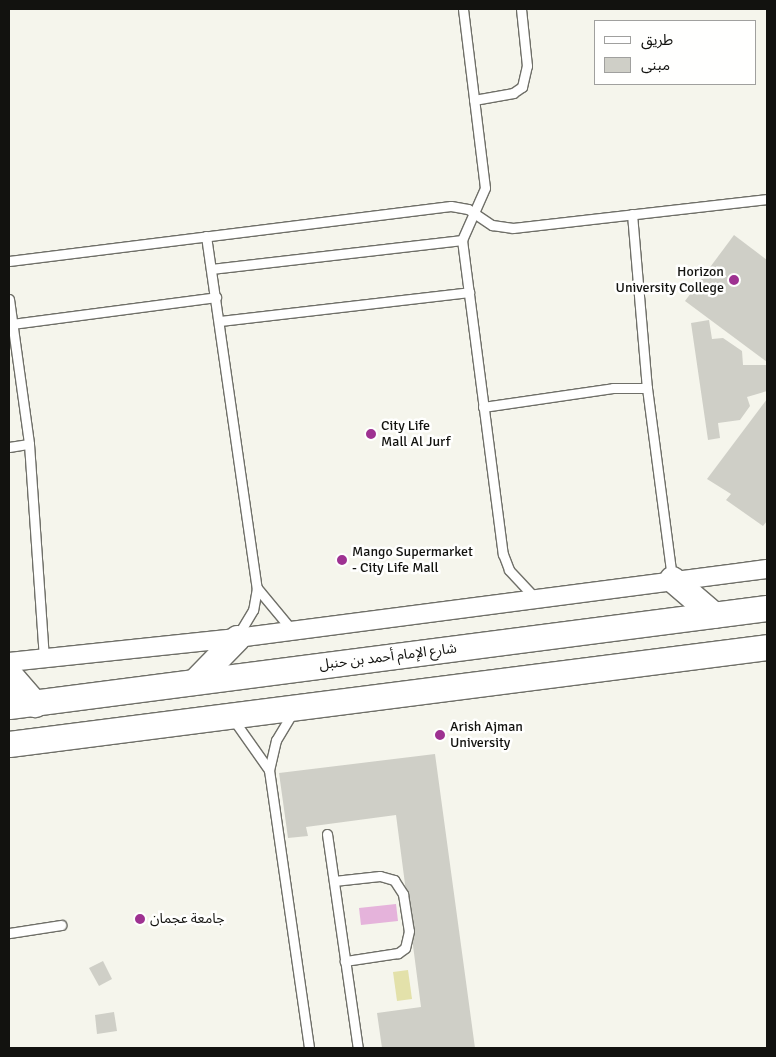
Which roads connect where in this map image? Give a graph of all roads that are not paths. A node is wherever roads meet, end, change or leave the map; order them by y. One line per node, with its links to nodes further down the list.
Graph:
1 (463, 9): 3 (lane)
2 (520, 9): 3 (lane)
3 (474, 100): 5 (lane)
4 (767, 199): 6 (lane)
5 (474, 214): 6 (lane); 7 (lane); 8 (lane)
6 (632, 214): 17 (lane)
7 (206, 236): 9 (lane); 10 (lane)
8 (462, 240): 10 (lane); 11 (lane)
9 (9, 261)
10 (212, 270): 12 (lane)
11 (469, 292): 15 (lane); 18 (lane)
12 (216, 297): 15 (lane); 16 (lane)
13 (9, 299): 14 (lane)
14 (9, 304): 16 (lane)
15 (220, 321): 23 (lane)
16 (12, 324): 19 (lane)
17 (647, 388): 18 (lane); 22 (lane)
18 (483, 407): 24 (lane)
19 (28, 444): 20 (lane); 30 (lane)
20 (9, 447)
21 (767, 569): 22 (street)
22 (672, 579): 24 (street); 26 (street)
23 (257, 588): 27 (lane); 28 (lane)
24 (533, 596): 27 (street)
25 (767, 608): 26 (street, شارع الإمام أحمد بن حنبل)
26 (714, 615): 33 (street, شارع الإمام أحمد بن حنبل)
27 (292, 630): 28 (street)
28 (237, 638): 30 (street); 33 (street)
29 (767, 647): 36 (street)
30 (44, 657): 31 (street)
31 (9, 662)
32 (9, 674): 34 (street)
33 (194, 681): 34 (street, شارع الإمام أحمد بن حنبل)
34 (34, 704): 35 (street, شارع الإمام أحمد بن حنبل)
35 (9, 706)
36 (298, 707): 37 (street); 39 (lane)
37 (230, 715): 38 (street); 39 (lane)
38 (9, 744)
39 (269, 770): 45 (lane)
40 (327, 834): 41 (lane)
41 (334, 880): 44 (lane); 44 (lane)
42 (61, 925): 43 (lane)
43 (9, 933)
44 (345, 961): 46 (lane)
45 (309, 1048)
46 (358, 1048)

